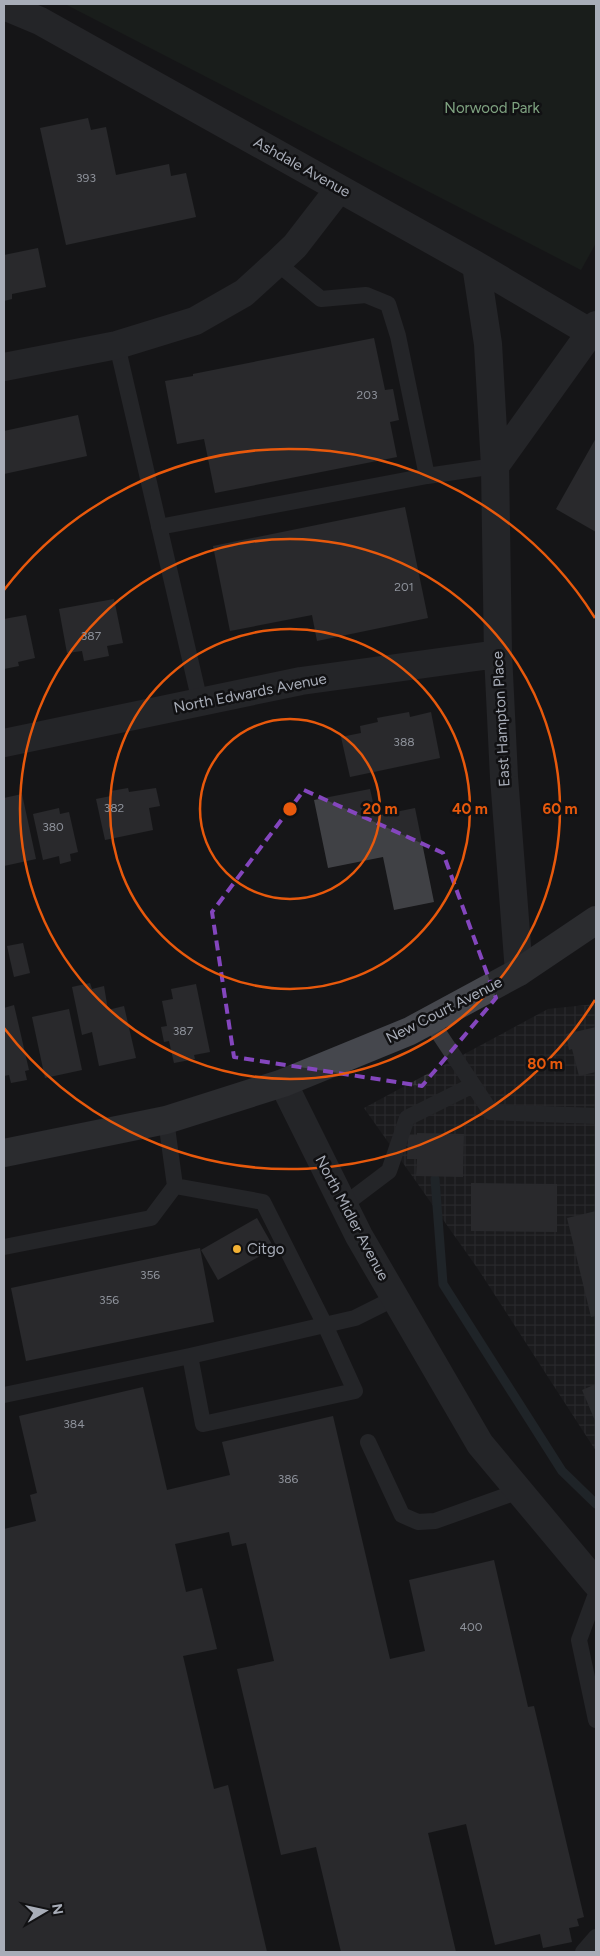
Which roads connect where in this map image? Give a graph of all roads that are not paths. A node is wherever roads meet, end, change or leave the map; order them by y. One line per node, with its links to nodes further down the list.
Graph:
1 (4, 6): 2 (street, Ashdale Avenue)
2 (340, 189): 3 (street); 4 (street, Ashdale Avenue)
3 (277, 263): 6 (street); 9 (lane)
4 (476, 265): 5 (street, Ashdale Avenue); 8 (street, East Hampton Place)
5 (595, 331): 8 (street)
6 (117, 345): 7 (street); 10 (lane)
7 (4, 367)
8 (495, 466): 9 (lane); 11 (street, East Hampton Place)
9 (427, 476): 10 (lane)
10 (159, 527): 12 (lane)
11 (498, 654): 12 (street, North Edwards Avenue); 15 (street, East Hampton Place)
12 (200, 702): 13 (street, North Edwards Avenue)
13 (4, 743)
14 (596, 920): 15 (main road, New Court Avenue)
15 (519, 972): 16 (main road, New Court Avenue)
16 (430, 1020): 17 (main road, New Court Avenue); 18 (lane)
17 (283, 1083): 20 (main road); 23 (street, North Midler Avenue)
18 (473, 1085): 19 (lane); 23 (lane)
19 (596, 1116)
20 (166, 1120): 21 (main road); 22 (lane)
21 (4, 1153)
22 (175, 1186): 24 (lane); 26 (lane)
23 (344, 1205): 25 (street, North Midler Avenue)
24 (4, 1247)
25 (395, 1298): 26 (lane); 30 (street, North Midler Avenue)
26 (325, 1325): 27 (lane); 27 (lane)
27 (190, 1356): 28 (lane)
28 (4, 1395)
29 (368, 1442): 30 (lane)
30 (519, 1490): 31 (street, North Midler Avenue)
31 (596, 1583)
32 (596, 1594): 33 (lane)
33 (596, 1720)
34 (596, 1936): 35 (lane)
35 (583, 1952)

